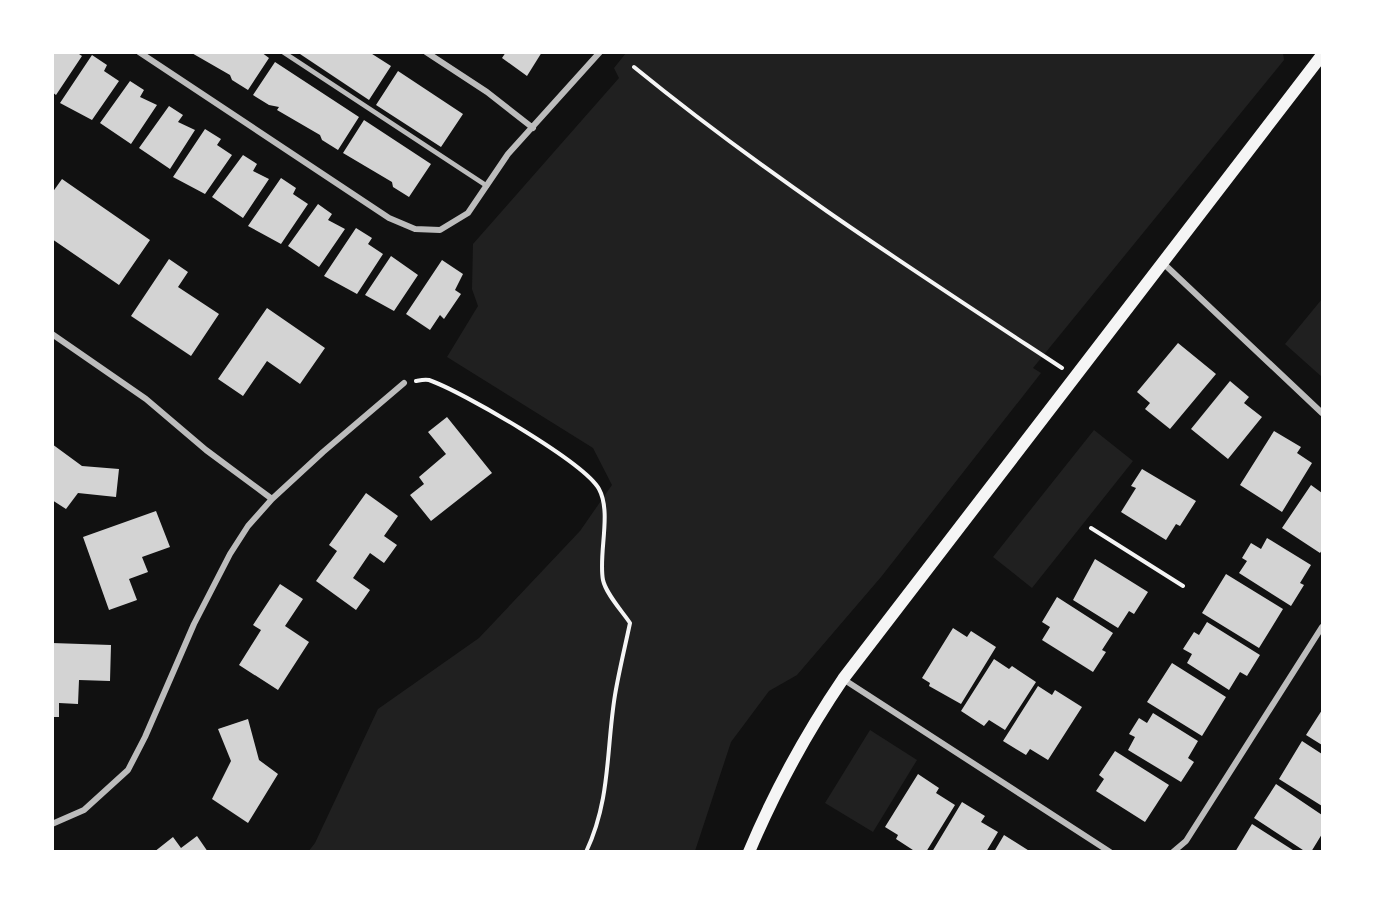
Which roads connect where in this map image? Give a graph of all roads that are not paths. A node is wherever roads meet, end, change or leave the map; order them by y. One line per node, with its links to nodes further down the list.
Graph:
1 (139, 52): 9 (street)
2 (283, 52): 9 (lane)
3 (426, 52): 8 (street)
4 (600, 52): 8 (street)
5 (1313, 52): 7 (street)
6 (1323, 56): 7 (main road)
7 (1312, 68): 10 (main road)
8 (533, 128): 9 (street)
9 (487, 186)
10 (1163, 262): 13 (street); 16 (main road)
11 (52, 334): 14 (street)
12 (404, 383): 14 (street)
13 (1323, 413)
14 (273, 499): 17 (street)
15 (1323, 627): 20 (street)
16 (843, 678): 18 (main road); 19 (street)
17 (52, 824)
18 (749, 852)
19 (1110, 852)
20 (1173, 852)

